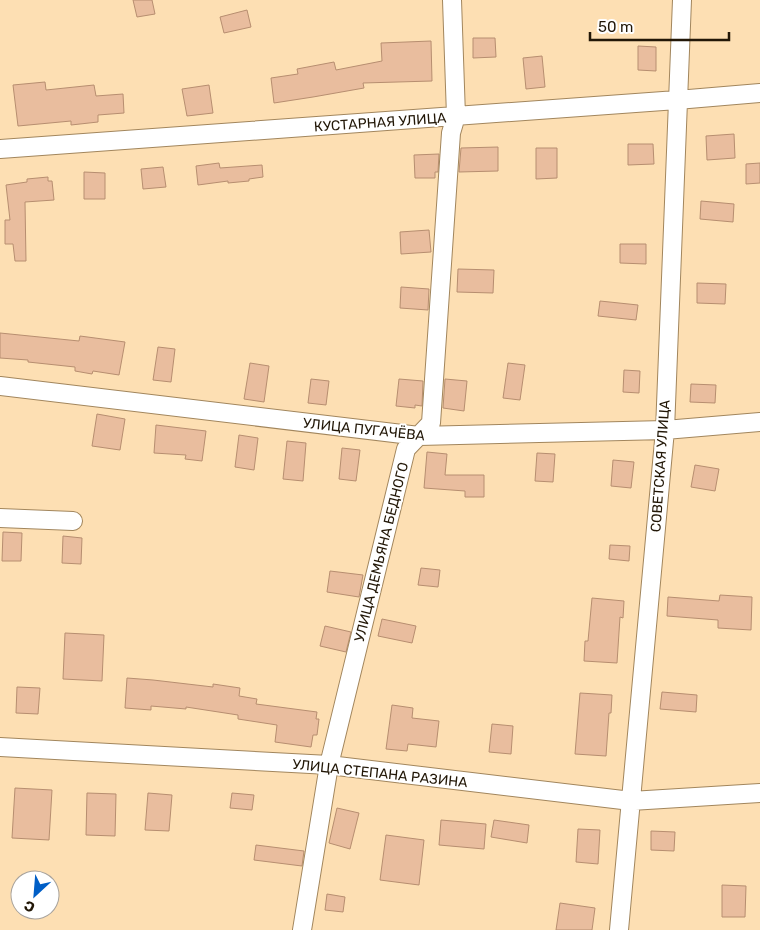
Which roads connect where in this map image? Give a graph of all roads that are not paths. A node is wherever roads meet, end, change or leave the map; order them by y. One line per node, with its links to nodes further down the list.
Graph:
1 (452, 0): 5 (street, УЛИЦА ДЕМЬЯНА БЕДНОГО)
2 (682, 0): 4 (street, СОВЕТСКАЯ УЛИЦА)
3 (760, 93): 4 (street, КУСТАРНАЯ УЛИЦА)
4 (677, 100): 5 (street, КУСТАРНАЯ УЛИЦА); 9 (street, СОВЕТСКАЯ УЛИЦА)
5 (456, 116): 6 (street, КУСТАРНАЯ УЛИЦА); 10 (street, УЛИЦА ДЕМЬЯНА БЕДНОГО)
6 (0, 149)
7 (0, 386): 10 (street, УЛИЦА ПУГАЧЁВА)
8 (760, 422): 9 (street, УЛИЦА ПУГАЧЁВА)
9 (664, 430): 10 (street, УЛИЦА ПУГАЧЁВА); 16 (street, СОВЕТСКАЯ УЛИЦА)
10 (419, 436): 14 (street, УЛИЦА ДЕМЬЯНА БЕДНОГО)
11 (0, 518): 12 (street)
12 (73, 521)
13 (0, 748): 14 (street, УЛИЦА СТЕПАНА РАЗИНА)
14 (329, 765): 16 (street, УЛИЦА СТЕПАНА РАЗИНА); 17 (street, УЛИЦА ДЕМЬЯНА БЕДНОГО)
15 (760, 793): 16 (street, УЛИЦА СТЕПАНА РАЗИНА)
16 (631, 801): 18 (street, СОВЕТСКАЯ УЛИЦА)
17 (302, 930)
18 (619, 930)

